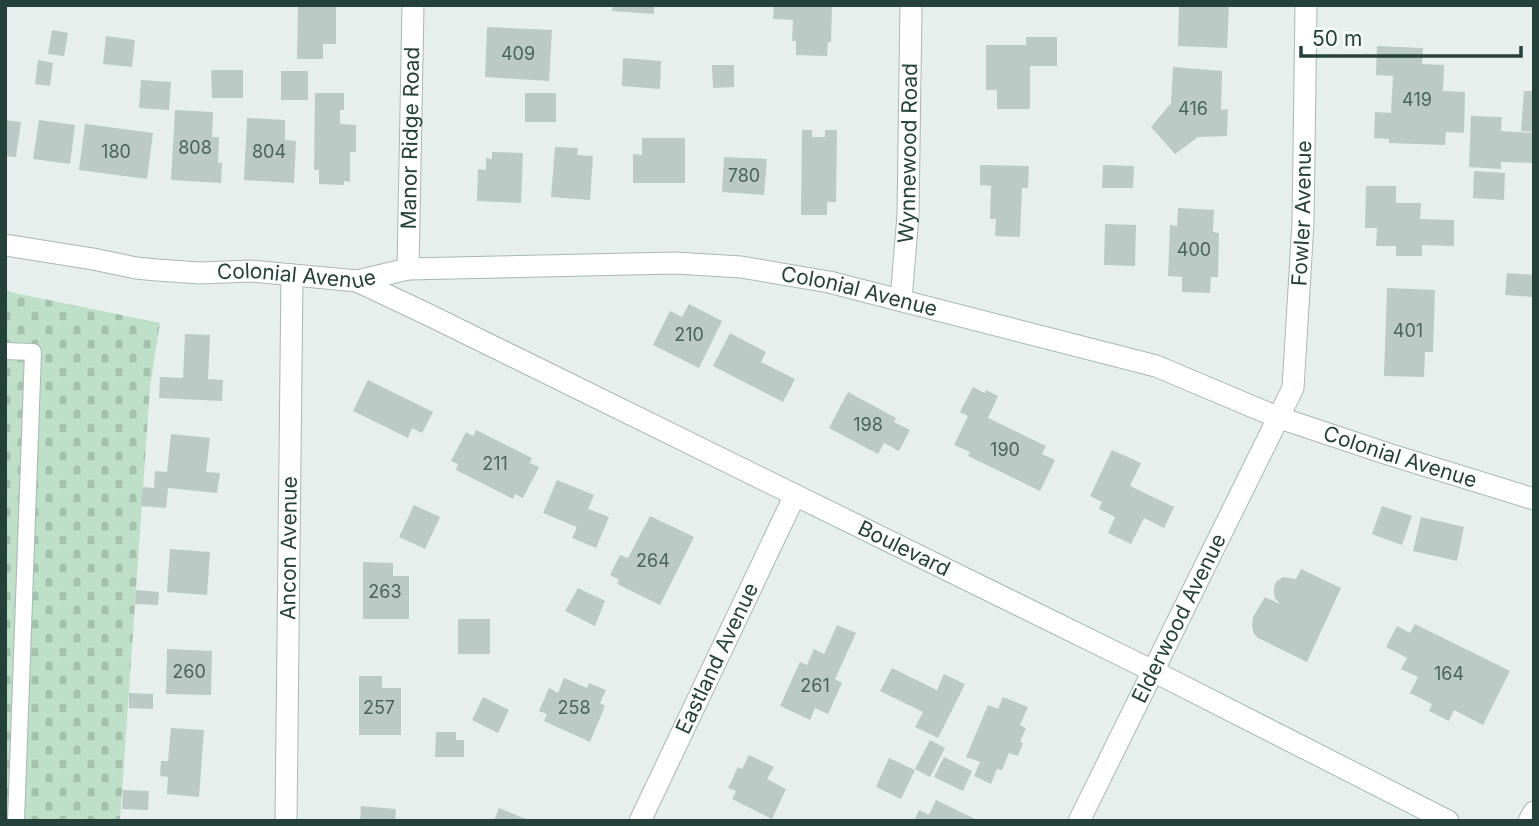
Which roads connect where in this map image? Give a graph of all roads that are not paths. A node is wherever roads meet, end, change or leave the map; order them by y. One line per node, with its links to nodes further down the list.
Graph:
1 (413, 5): 5 (street, Manor Ridge Road)
2 (911, 5): 8 (street, Wynnewood Road)
3 (1306, 5): 10 (street, Fowler Avenue)
4 (5, 245): 6 (street, Colonial Avenue)
5 (408, 269): 7 (street, Colonial Avenue); 8 (street, Colonial Avenue)
6 (292, 275): 7 (street, Colonial Avenue); 16 (street, Ancon Avenue)
7 (357, 281): 11 (street, Boulevard)
8 (901, 300): 10 (street, Colonial Avenue)
9 (5, 351): 15 (lane)
10 (1277, 417): 12 (street, Colonial Avenue); 13 (street, Elderwood Avenue)
11 (795, 495): 13 (street, Boulevard); 17 (street, Eastland Avenue)
12 (1534, 499)
13 (1153, 671): 18 (street, Elderwood Avenue); 19 (street, Boulevard)
14 (1534, 812): 20 (street)
15 (16, 821)
16 (286, 821)
17 (640, 821)
18 (1079, 821)
19 (1448, 821)
20 (1529, 821)

